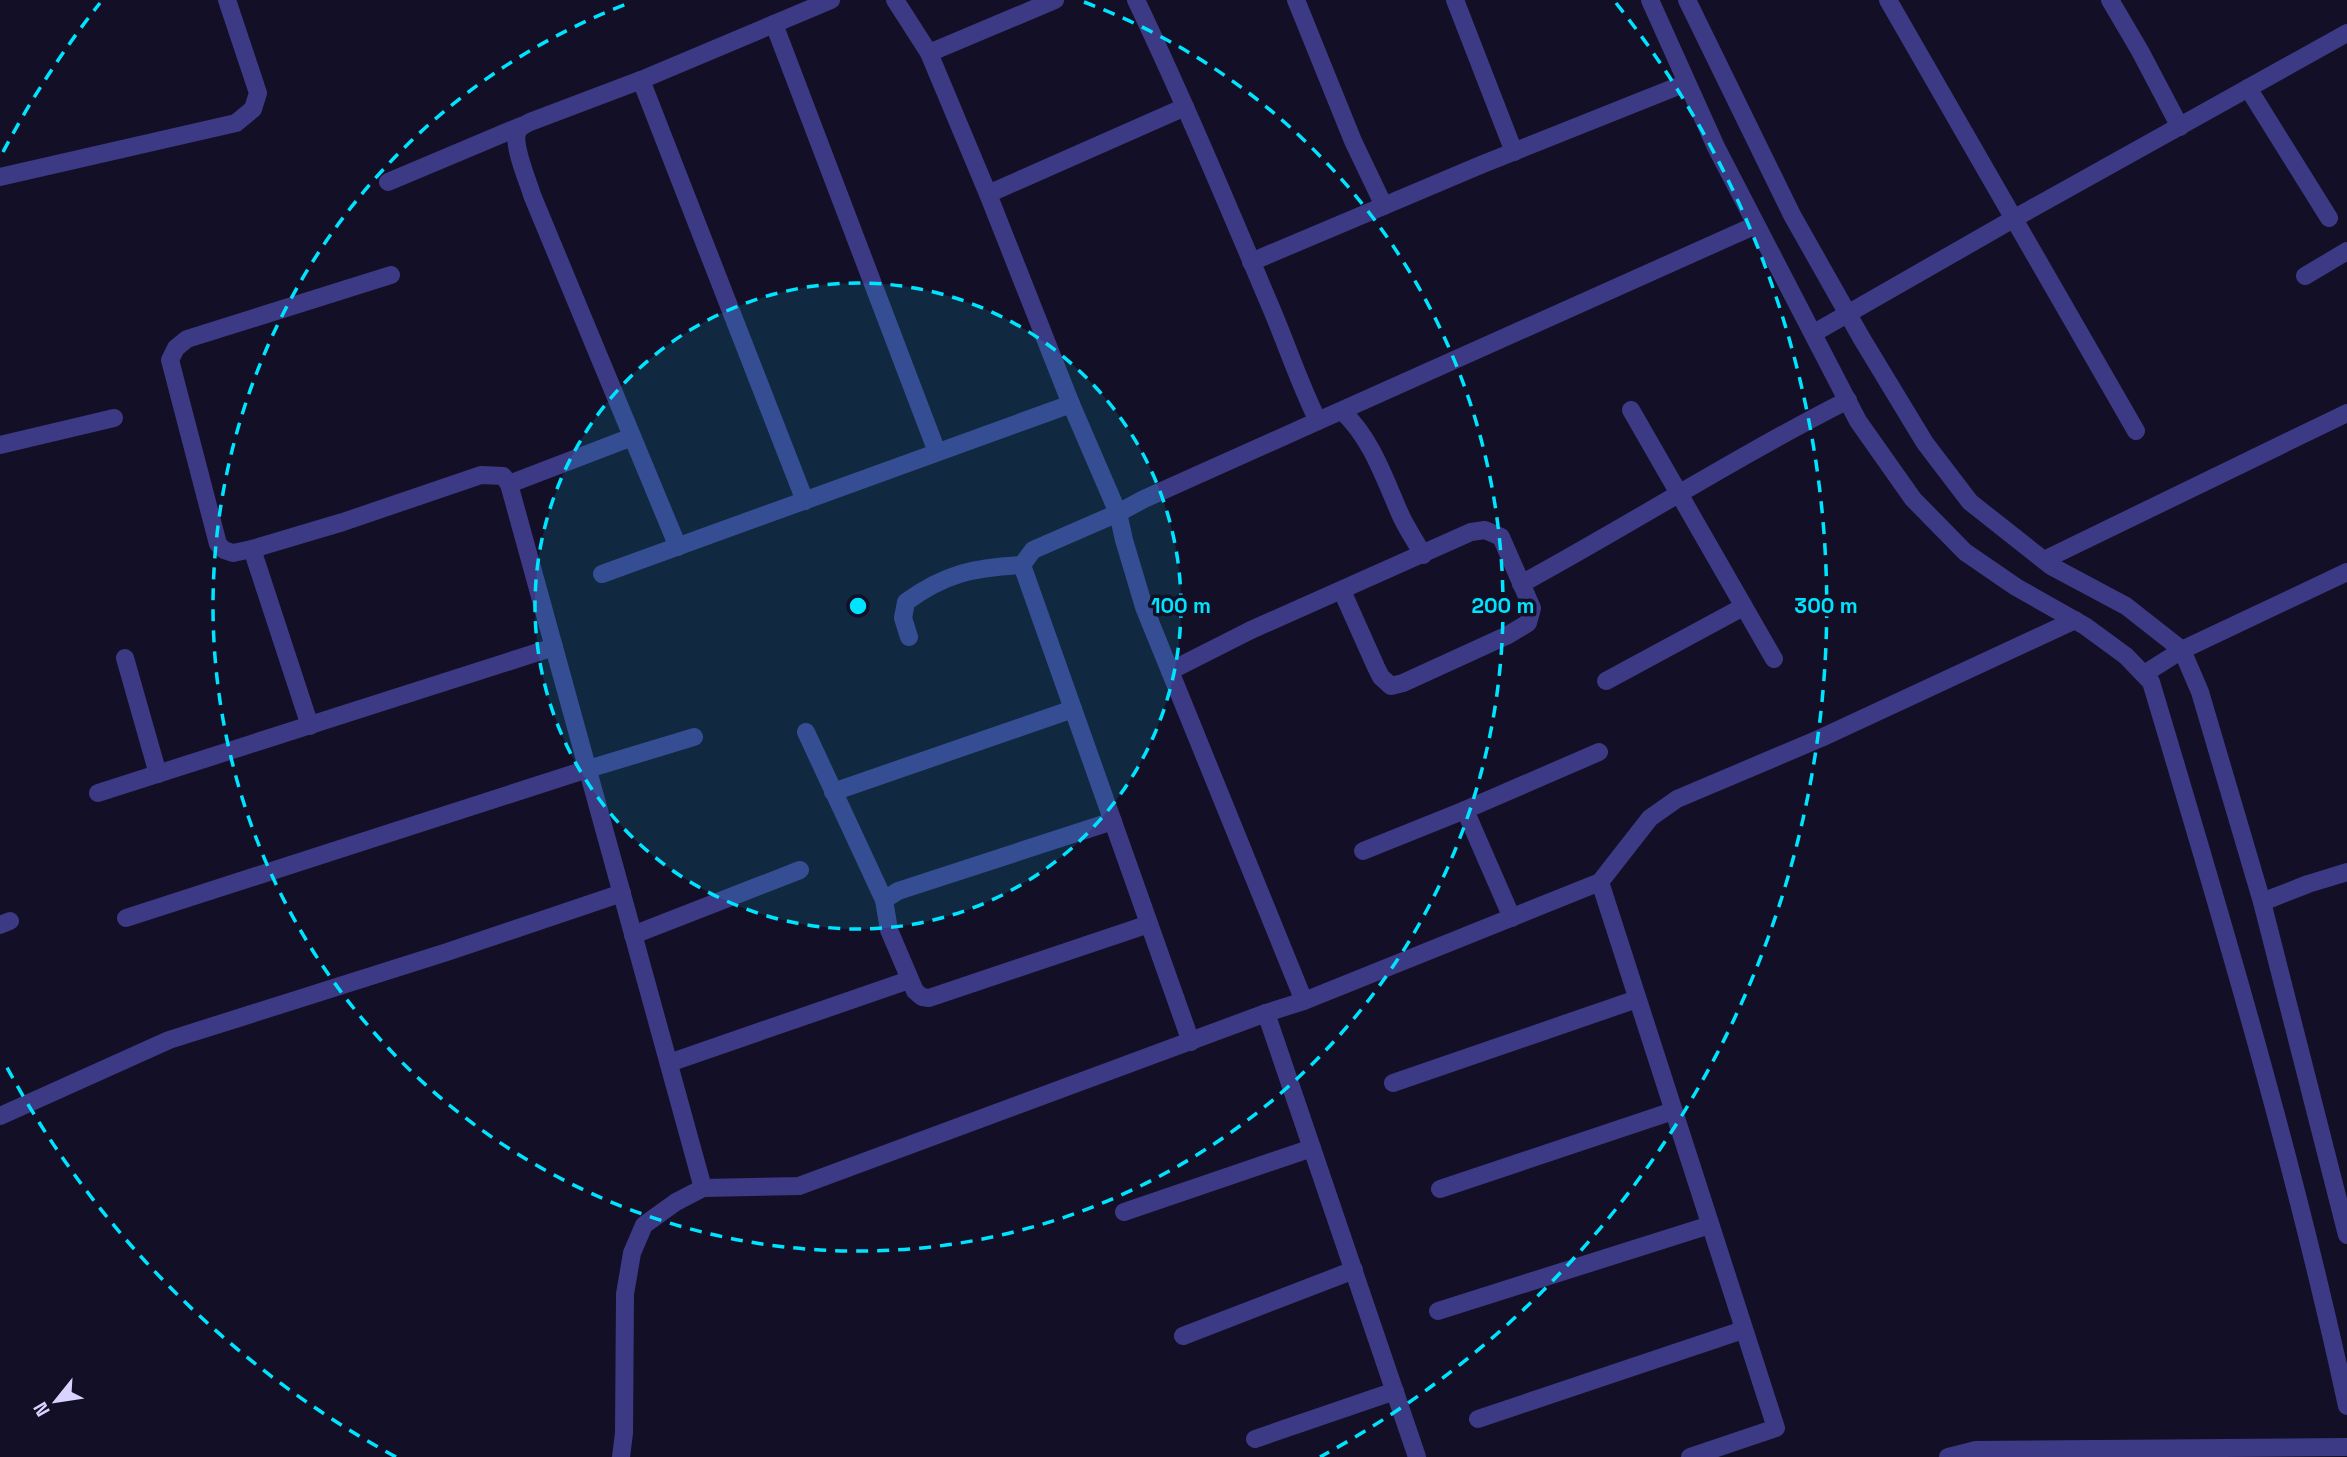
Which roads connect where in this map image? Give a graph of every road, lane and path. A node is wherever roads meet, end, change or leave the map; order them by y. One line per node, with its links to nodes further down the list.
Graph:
1 (227, 0): 22 (street)
2 (831, 0): 12 (street)
3 (895, 0): 14 (street)
4 (1055, 0): 14 (street)
5 (1136, 0): 18 (street)
6 (1296, 0): 25 (street)
7 (1455, 0): 21 (street)
8 (1650, 0): 16 (street)
9 (1687, 0): 33 (street)
10 (1888, 0): 26 (street)
11 (2115, 2): 20 (street)
12 (774, 24): 15 (street); 45 (street)
13 (2347, 33): 17 (street)
14 (929, 53): 24 (street)
15 (641, 80): 19 (street); 48 (street)
16 (1686, 83): 21 (street); 28 (street)
17 (2248, 88): 20 (street); 27 (street)
18 (1185, 107): 24 (street); 30 (street)
19 (521, 126): 23 (street); 43 (street)
20 (2180, 127): 26 (street)
21 (1514, 152): 25 (street)
22 (0, 177)
23 (388, 182)
24 (988, 194): 36 (street)
25 (1384, 206): 30 (street)
26 (2015, 218): 33 (street); 42 (street)
27 (2329, 218)
28 (1756, 225): 34 (street); 38 (street)
29 (2347, 251): 32 (street)
30 (1251, 262): 41 (street)
31 (391, 275): 51 (street)
32 (2305, 276)
33 (1847, 314): 34 (street); 53 (street)
34 (1814, 333): 35 (street)
35 (1848, 400): 47 (street); 60 (street)
36 (1071, 404): 45 (street); 49 (street)
37 (1631, 410): 47 (street)
38 (1342, 411): 41 (street); 52 (street)
39 (2347, 413): 53 (street)
40 (114, 418): 44 (street)
41 (1318, 421): 49 (street)
42 (2136, 431)
43 (632, 437): 46 (street); 50 (street)
44 (0, 445)
45 (937, 452): 48 (street)
46 (509, 484): 51 (street); 62 (street)
47 (1680, 492): 57 (street); 59 (street)
48 (805, 500): 50 (street)
49 (1118, 513): 54 (street); 66 (street)
50 (678, 547): 56 (street)
51 (252, 549): 70 (street)
52 (1423, 555): 57 (street); 58 (street)
53 (2044, 560): 63 (street)
54 (1022, 565): 61 (street); 69 (street)
55 (2347, 572): 63 (street)
56 (603, 574)
57 (1521, 584): 58 (street)
58 (1342, 591): 66 (street)
59 (1743, 607): 65 (street); 68 (street)
60 (2075, 620): 67 (street); 83 (street)
61 (909, 637)
62 (554, 647): 70 (street); 74 (street)
63 (2182, 650): 67 (street); 86 (street)
64 (125, 658): 75 (street)
65 (1774, 659)
66 (1170, 671): 93 (street)
67 (2144, 674): 111 (street)
68 (1606, 681)
69 (1073, 709): 76 (street); 79 (street)
70 (310, 726): 75 (street)
71 (806, 732): 76 (street)
72 (694, 737): 74 (street)
73 (1599, 752): 78 (street)
74 (588, 769): 84 (street); 87 (street)
75 (158, 774): 77 (street)
76 (833, 792): 85 (street)
77 (98, 793)
78 (1465, 810): 80 (street); 88 (street)
79 (1113, 821): 85 (street); 89 (street)
80 (1363, 851)
81 (800, 870): 90 (street)
82 (2347, 872): 86 (street)
83 (1600, 882): 88 (street); 92 (street)
84 (622, 893): 90 (street); 99 (street)
85 (884, 900): 91 (street)
86 (2262, 902): 105 (street)
87 (126, 918)
88 (1512, 918): 93 (street)
89 (1149, 924): 91 (street); 95 (street)
90 (634, 935): 96 (street)
91 (909, 980): 96 (street)
92 (1637, 999): 97 (street); 98 (street)
93 (1304, 1001): 94 (street)
94 (1266, 1013): 95 (street); 100 (street)
95 (1191, 1042): 101 (street)
96 (669, 1063): 101 (street)
97 (1393, 1083)
98 (1673, 1111): 102 (street); 104 (street)
99 (0, 1116)
100 (1312, 1147): 103 (street); 106 (street)
101 (703, 1188): 115 (street)
102 (1440, 1189)
103 (1124, 1212)
104 (1710, 1225): 107 (street); 108 (street)
105 (2347, 1235)
106 (1354, 1270): 109 (street); 110 (street)
107 (1438, 1311)
108 (1743, 1330): 112 (street); 117 (street)
109 (1183, 1336)
110 (1395, 1391): 113 (street); 116 (street)
111 (2347, 1406)
112 (1478, 1419)
113 (1255, 1438)
114 (2347, 1447): 118 (street)
115 (621, 1457)
116 (1417, 1457)
117 (1689, 1457)
118 (1948, 1457)

